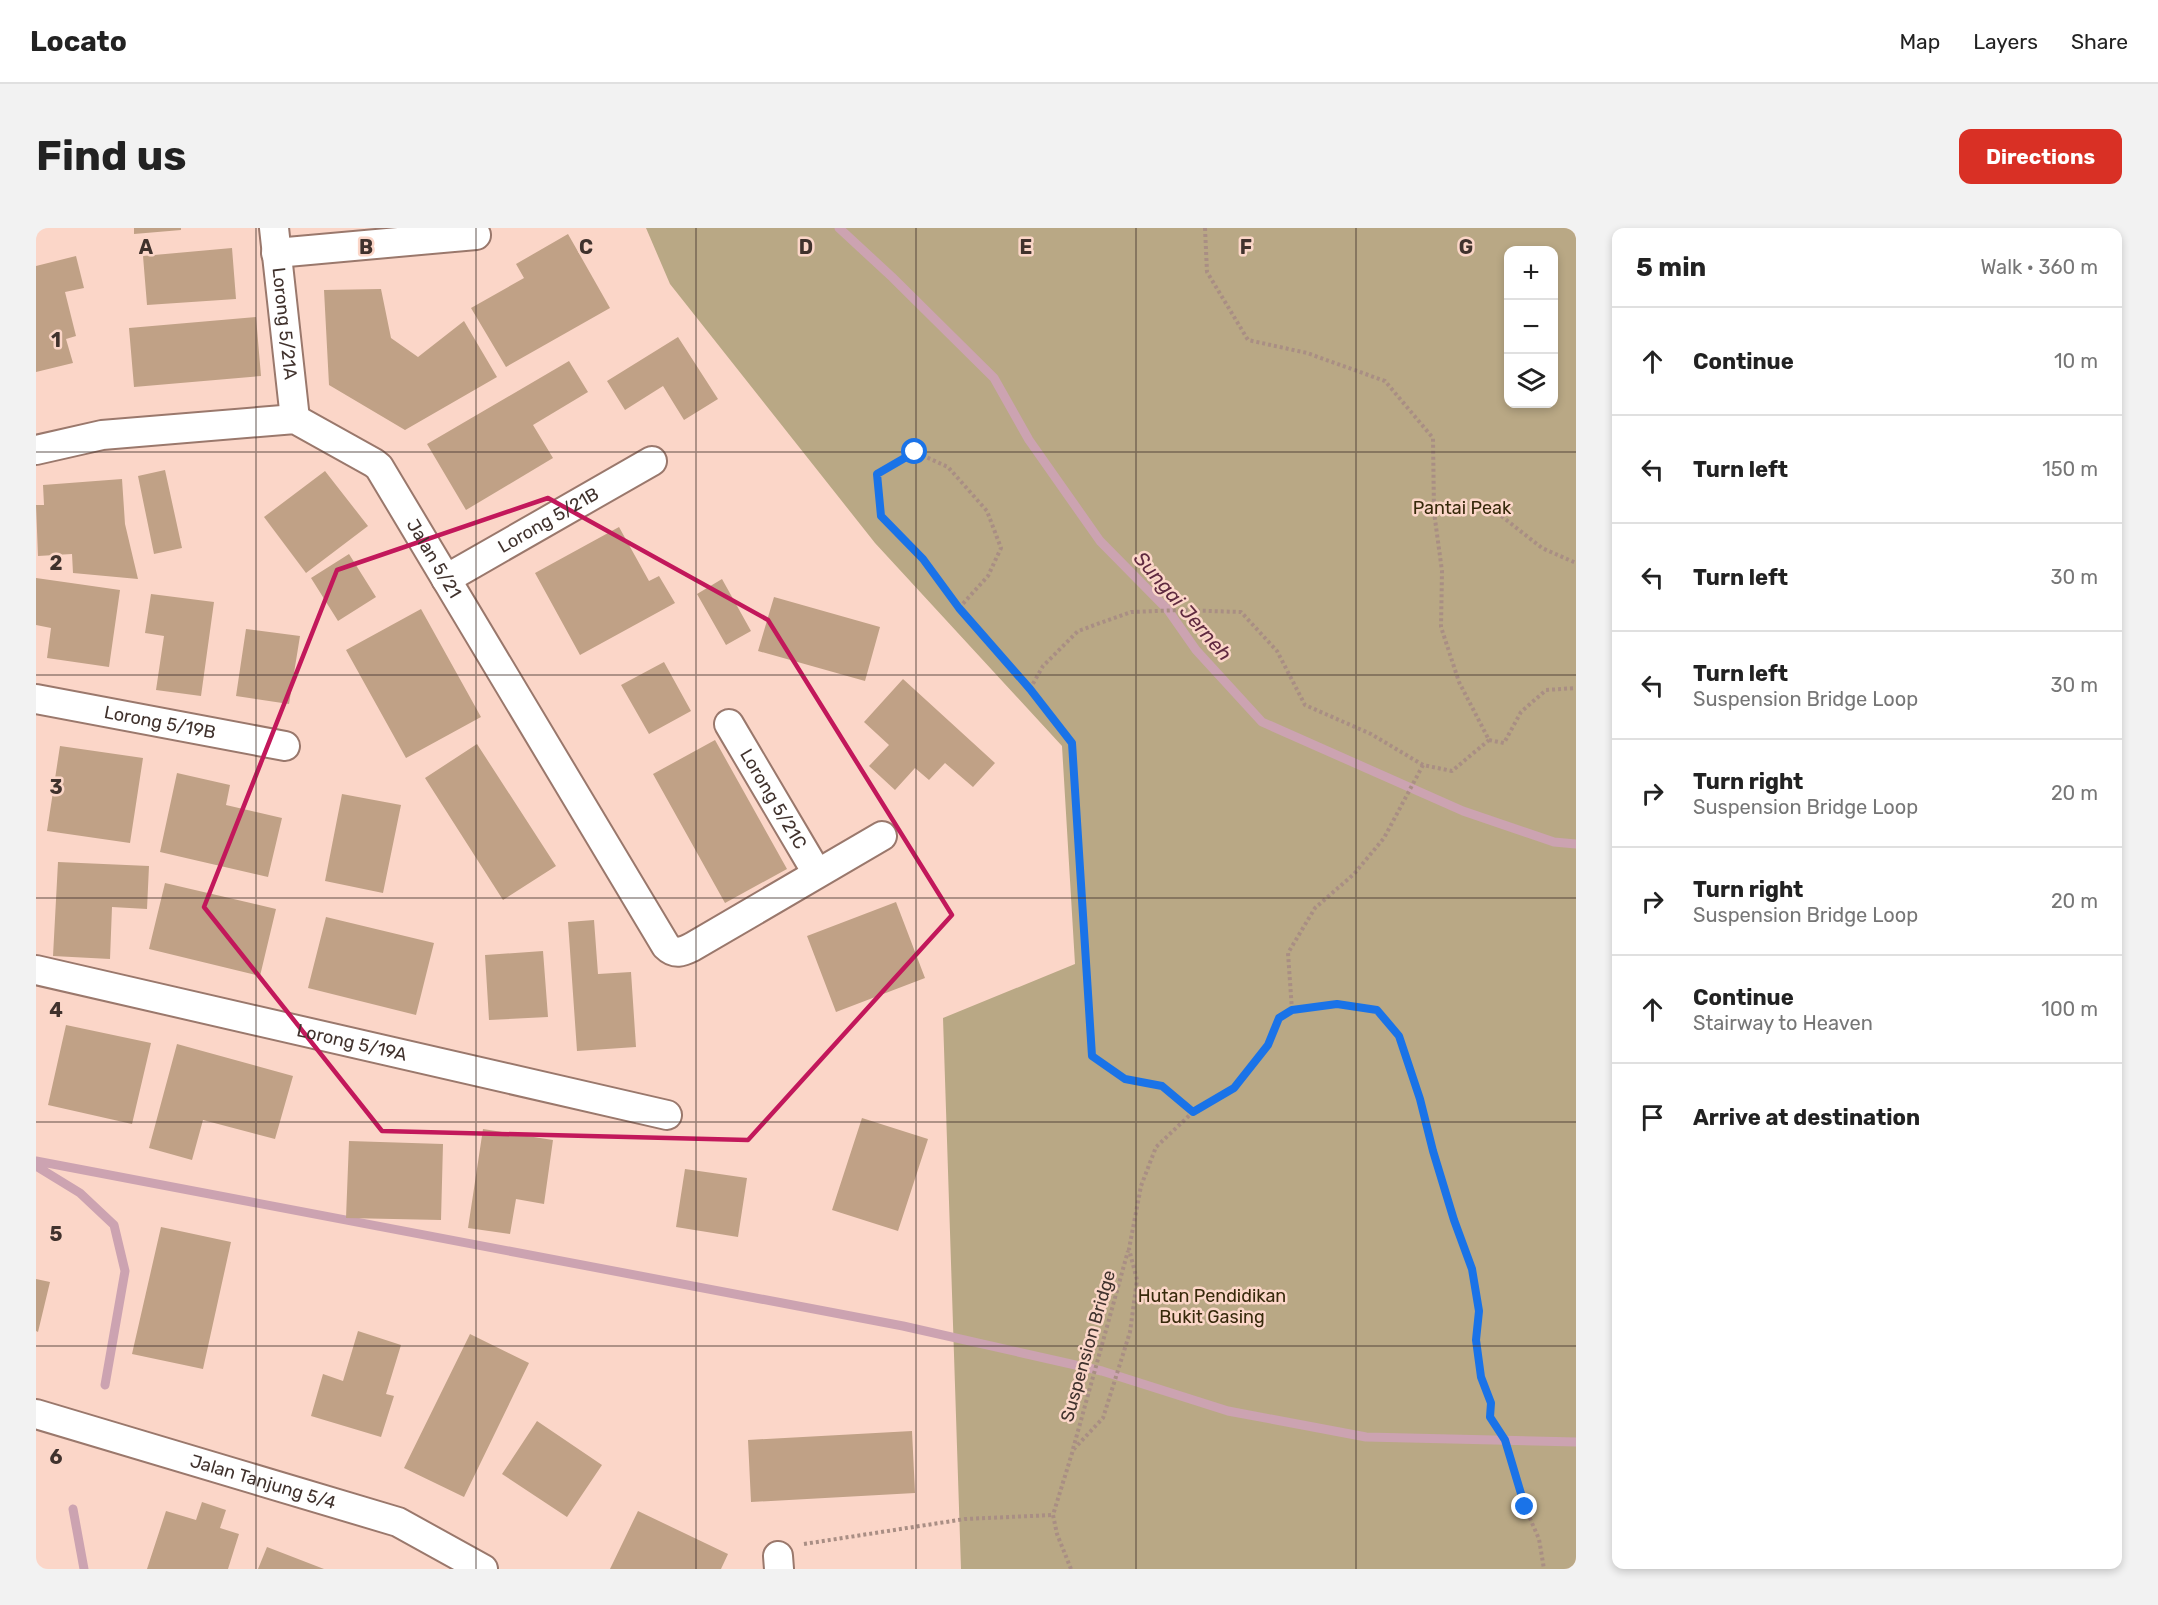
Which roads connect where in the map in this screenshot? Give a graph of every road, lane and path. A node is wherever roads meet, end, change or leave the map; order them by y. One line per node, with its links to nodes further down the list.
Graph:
1 (1205, 228): 7 (path)
2 (476, 236): 3 (street)
3 (275, 240): 4 (street, Lorong 5/21A)
4 (295, 419): 5 (street); 9 (street, Jalan 5/21)
5 (36, 450)
6 (652, 461): 9 (street, Lorong 5/21B)
7 (1434, 512): 8 (path); 15 (path)
8 (1576, 563)
9 (446, 579): 19 (street, Jalan 5/21)
10 (959, 608): 10 (path); 12 (path)
11 (1576, 688): 15 (path)
12 (1030, 689): 17 (path); 22 (path)
13 (36, 699): 16 (street, Lorong 5/19B)
14 (729, 724): 19 (street, Lorong 5/21C)
15 (1489, 740): 17 (path)
16 (285, 746)
17 (1423, 765): 21 (path)
18 (882, 836): 19 (street)
19 (817, 873)
20 (36, 970): 23 (street, Lorong 5/19A)
21 (1292, 1010): 22 (path, Suspension Bridge); 31 (path)
22 (1193, 1112): 24 (path, Suspension Bridge)
23 (667, 1114)
24 (1129, 1250): 26 (path, Suspension Bridge); 26 (path)
25 (36, 1414): 29 (street, Jalan Tanjung 5/4)
26 (1073, 1450): 27 (path, Suspension Bridge)
27 (1053, 1515): 28 (path); 30 (path)
28 (779, 1562)
29 (483, 1569)
30 (1071, 1569)
31 (1544, 1569)

